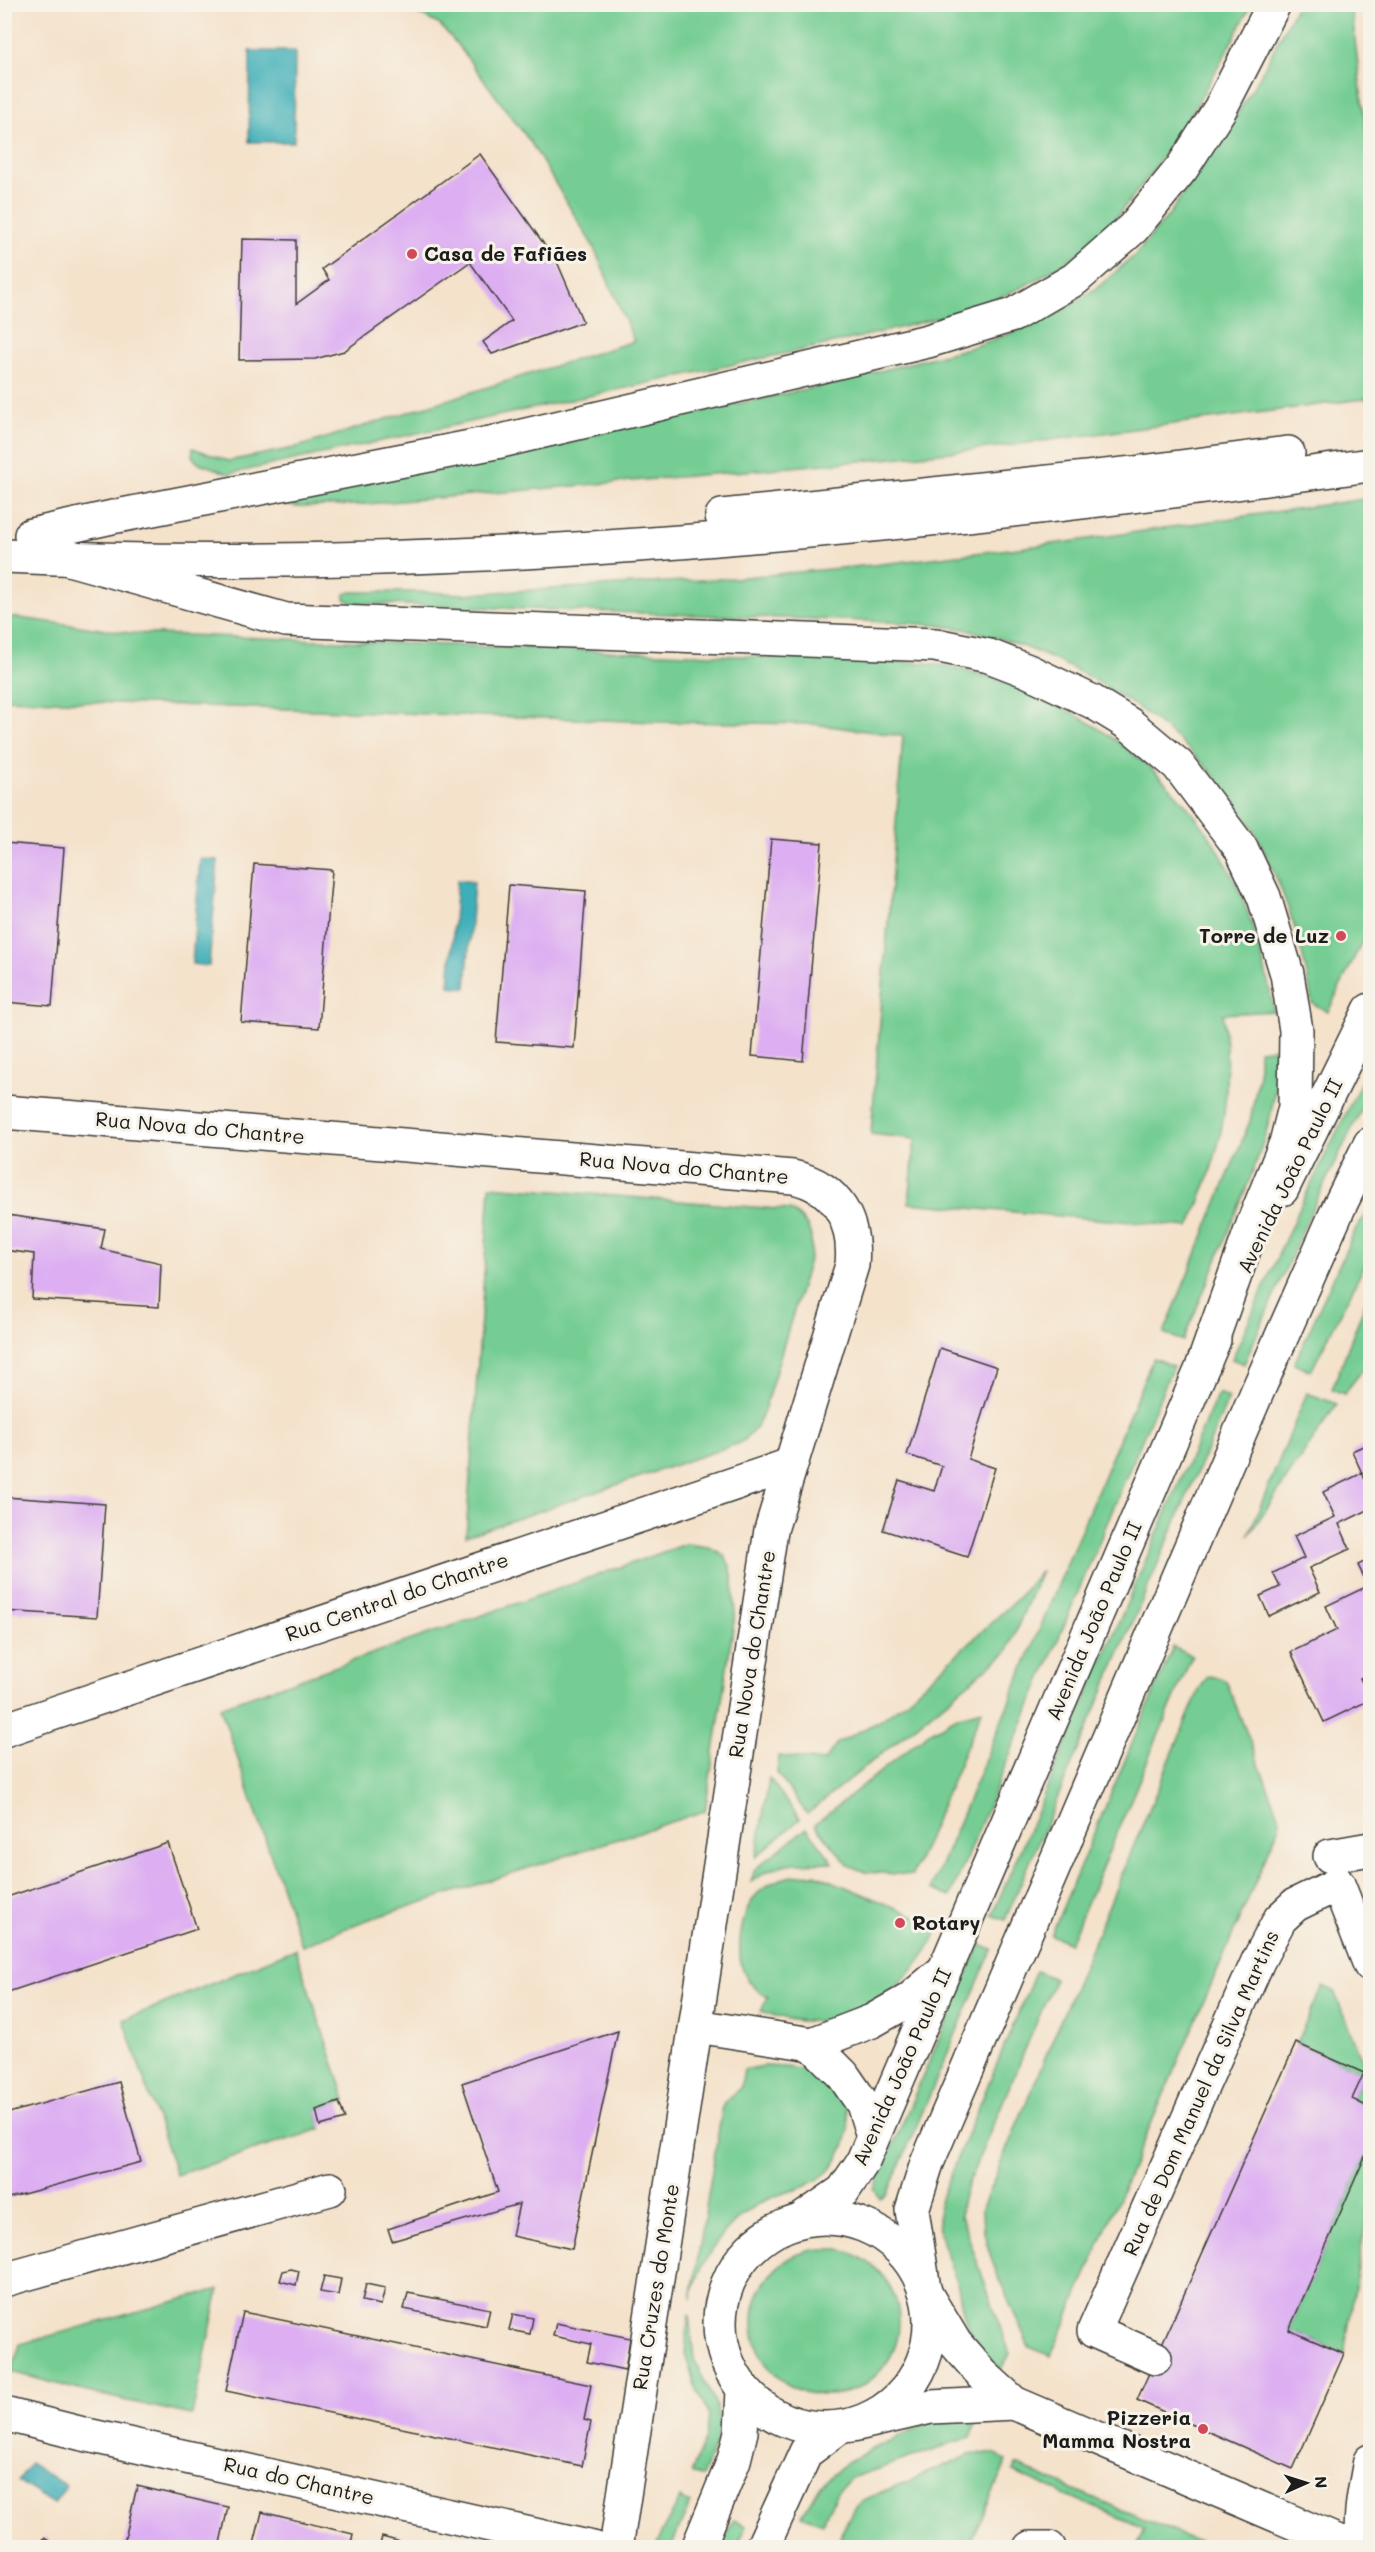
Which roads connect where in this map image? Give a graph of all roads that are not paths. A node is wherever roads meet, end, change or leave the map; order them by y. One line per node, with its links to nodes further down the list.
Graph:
1 (1274, 4): 4 (main road)
2 (1371, 443): 4 (main road)
3 (1371, 465): 6 (main road)
4 (18, 535)
5 (4, 556): 6 (main road)
6 (69, 559): 10 (main road)
7 (1371, 1010): 10 (main road, Avenida João Paulo II)
8 (4, 1112): 11 (main road, Rua Nova do Chantre)
9 (1371, 1144): 23 (main road, Avenida João Paulo II)
10 (1203, 1365): 16 (main road, Avenida João Paulo II)
11 (790, 1465): 12 (main road, Rua Central do Chantre); 17 (main road, Rua Nova do Chantre)
12 (4, 1730)
13 (1371, 1849): 14 (main road, Rua de Dom Manuel da Silva Martins)
14 (1334, 1870): 15 (main road); 24 (main road, Rua de Dom Manuel da Silva Martins)
15 (1371, 1965)
16 (944, 1970): 18 (main road); 19 (main road, Avenida João Paulo II)
17 (696, 2026): 18 (main road); 31 (main road, Rua Cruzes do Monte)
18 (812, 2044): 19 (main road)
19 (873, 2136): 21 (main road, Avenida João Paulo II)
20 (330, 2189): 22 (main road)
21 (804, 2218): 23 (main road, Avenida João Paulo II); 25 (main road, Avenida João Paulo II)
22 (4, 2280)
23 (925, 2290): 26 (main road); 28 (main road, Avenida João Paulo II)
24 (1155, 2358)
25 (742, 2390): 28 (main road, Avenida João Paulo II); 32 (main road, Avenida João Paulo II)
26 (1014, 2403): 28 (main road); 36 (main road)
27 (4, 2414): 30 (main road, Rua do Chantre)
28 (846, 2426): 33 (main road, Avenida João Paulo II)
29 (1371, 2461): 37 (main road)
30 (593, 2547)
31 (616, 2547)
32 (698, 2547)
33 (762, 2547)
34 (1030, 2547): 35 (main road)
35 (1049, 2547)
36 (1353, 2547)
37 (1363, 2547)

